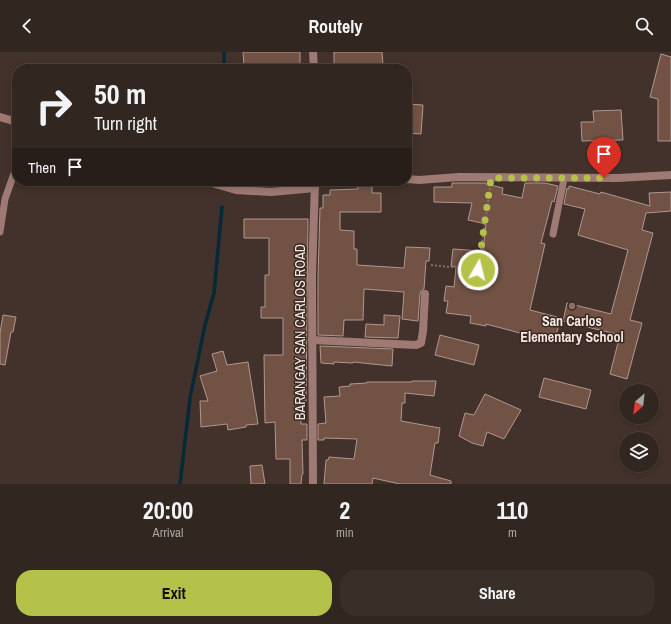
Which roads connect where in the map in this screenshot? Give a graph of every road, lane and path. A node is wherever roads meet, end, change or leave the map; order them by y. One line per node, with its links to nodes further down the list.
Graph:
1 (313, 52): 2 (street)
2 (314, 64)
3 (0, 117): 4 (street)
4 (12, 121)
5 (671, 175): 7 (street)
6 (491, 178): 7 (street); 9 (street); 15 (path)
7 (564, 178): 14 (lane)
8 (12, 179): 13 (lane)
9 (412, 179)
10 (222, 186): 11 (street)
11 (304, 186)
12 (315, 186): 17 (street, BARANGAY SAN CARLOS ROAD)
13 (0, 232)
14 (553, 234)
15 (431, 265)
16 (425, 294): 17 (street)
17 (312, 340): 18 (street, BARANGAY SAN CARLOS ROAD)
18 (313, 484)

